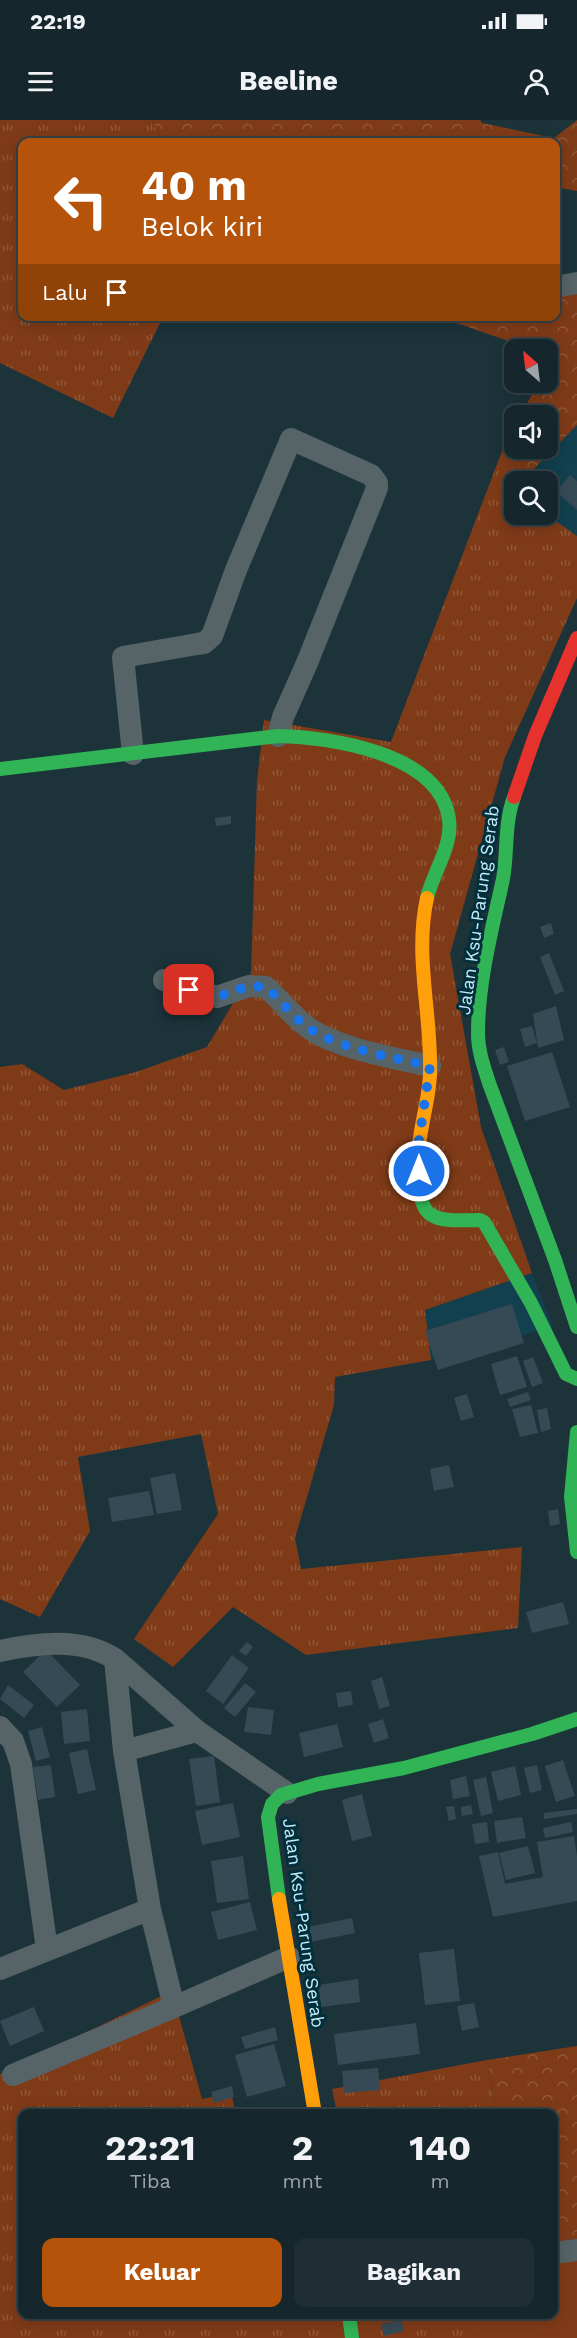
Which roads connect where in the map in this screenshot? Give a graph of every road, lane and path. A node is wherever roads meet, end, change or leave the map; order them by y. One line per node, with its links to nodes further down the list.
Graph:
1 (577, 283): 2 (street)
2 (560, 285)
3 (577, 638): 9 (street, Jalan Ksu-Parung Serab)
4 (278, 735): 5 (street); 5 (street); 8 (street)
5 (133, 754): 6 (street)
6 (0, 769)
7 (164, 981): 8 (street)
8 (430, 1066): 10 (street)
9 (577, 1327)
10 (577, 1379)
11 (577, 1432): 12 (street)
12 (575, 1469): 13 (street)
13 (577, 1552)
14 (0, 1651): 15 (street)
15 (115, 1659): 18 (street); 19 (street)
16 (577, 1719): 20 (street, Jalan Ksu-Parung Serab)
17 (0, 1727): 22 (street)
18 (197, 1731): 19 (street); 20 (street)
19 (124, 1751): 21 (street)
20 (287, 1793): 23 (street, Jalan Ksu-Parung Serab)
21 (150, 1909): 22 (street); 25 (street)
22 (47, 1949): 24 (street)
23 (289, 1957): 25 (street); 27 (street, Jalan Ksu-Parung Serab)
24 (0, 1970)
25 (174, 2007): 26 (street)
26 (13, 2075)
27 (314, 2109)
28 (577, 2250): 29 (street)
29 (558, 2252)
30 (350, 2319): 31 (street)
31 (352, 2338)

